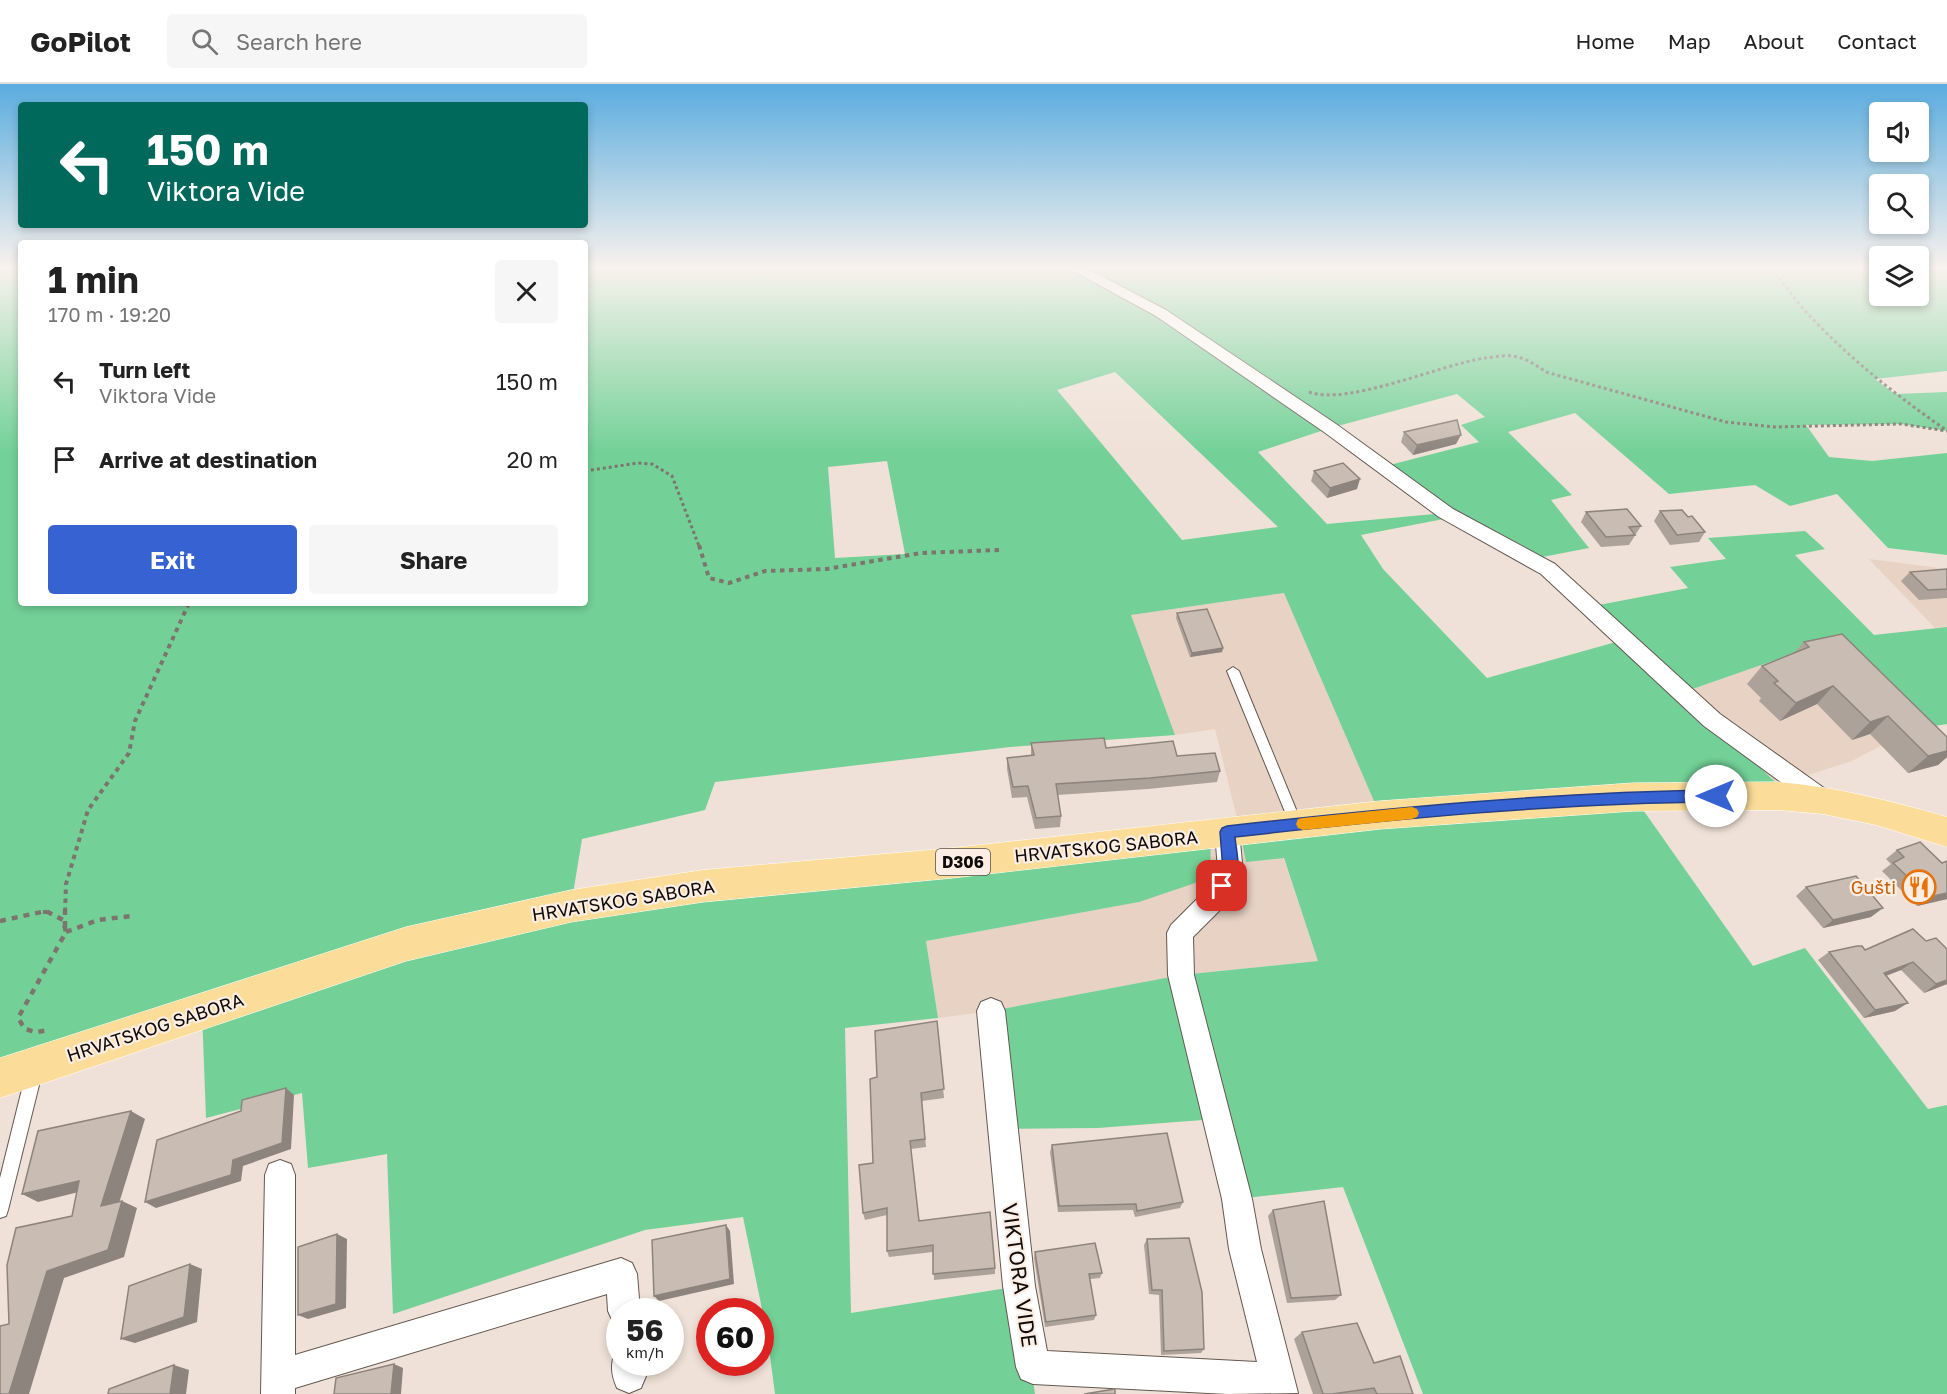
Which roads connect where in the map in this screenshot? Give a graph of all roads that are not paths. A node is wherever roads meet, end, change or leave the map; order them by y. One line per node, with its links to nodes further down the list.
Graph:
1 (1186, 330): 3 (street)
2 (1233, 671): 4 (lane)
3 (1823, 800): 4 (main road, HRVATSKOG SABORA / D306); 6 (main road, HRVATSKOG SABORA / D306)
4 (1296, 824): 5 (main road, HRVATSKOG SABORA / D306)
5 (1227, 832): 8 (main road, HRVATSKOG SABORA / D306); 14 (street, VIKTORA VIDE)
6 (1947, 832)
7 (990, 1011): 14 (street, VIKTORA VIDE)
8 (36, 1066): 9 (main road, HRVATSKOG SABORA / D306); 11 (lane)
9 (0, 1078)
10 (280, 1176): 13 (street)
11 (0, 1210)
12 (623, 1298): 13 (street)
13 (279, 1385)
14 (1280, 1387)

